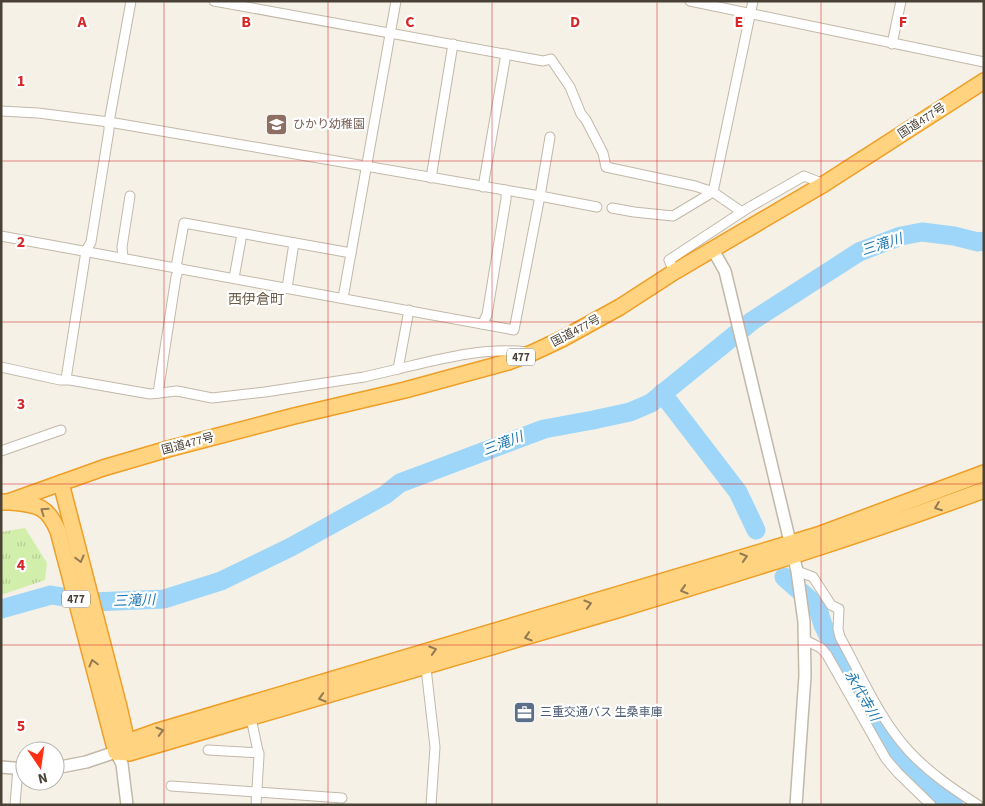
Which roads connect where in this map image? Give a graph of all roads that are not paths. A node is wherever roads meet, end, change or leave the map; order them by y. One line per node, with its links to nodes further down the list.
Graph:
1 (131, 1): 15 (street)
2 (214, 1): 8 (street)
3 (396, 1): 8 (street)
4 (753, 1): 7 (street)
5 (901, 1): 10 (street)
6 (694, 2): 7 (street)
7 (750, 15): 10 (street); 22 (street)
8 (391, 33): 9 (street); 17 (street)
9 (453, 44): 11 (street); 18 (street)
10 (892, 44): 12 (street)
11 (506, 54): 20 (street); 22 (street)
12 (984, 62)
13 (984, 81): 19 (highway, 国道477号 / 477)
14 (1, 111): 15 (street)
15 (109, 122): 17 (street); 32 (street)
16 (550, 137): 24 (street)
17 (367, 166): 18 (street); 33 (street)
18 (431, 178): 20 (street)
19 (824, 184): 27 (street); 31 (highway, 国道477号 / 477)
20 (483, 187): 21 (street)
21 (506, 190): 24 (street); 41 (street)
22 (713, 192): 26 (street); 27 (street)
23 (130, 196): 34 (street)
24 (540, 196): 25 (street); 41 (street)
25 (597, 207)
26 (612, 208)
27 (742, 212): 36 (street)
28 (242, 234): 30 (street); 35 (street); 37 (street)
29 (1, 236): 32 (street)
30 (294, 243): 33 (street); 38 (street)
31 (713, 250): 36 (highway, 国道477号 / 477); 53 (street)
32 (86, 251): 34 (street); 45 (street)
33 (351, 253): 39 (street)
34 (122, 258): 35 (street)
35 (178, 268): 37 (street); 46 (street)
36 (674, 272): 42 (highway, 国道477号 / 477)
37 (234, 278): 38 (street)
38 (287, 288): 39 (street)
39 (343, 298): 40 (street)
40 (409, 310): 41 (street); 44 (street)
41 (482, 324)
42 (532, 352): 44 (street); 50 (highway, 国道477号 / 477)
43 (1, 367): 45 (street)
44 (398, 369): 46 (street)
45 (66, 379): 46 (street)
46 (158, 393)
47 (61, 430): 48 (street)
48 (1, 451)
49 (984, 473): 53 (highway)
50 (62, 489): 52 (highway, 国道477号 / 477); 57 (highway, 国道477号 / 477, one-way to 57)
51 (984, 490): 53 (highway, one-way to 53)
52 (5, 502): 57 (highway, 国道477号 / 477, one-way to 52)
53 (795, 561): 54 (street); 55 (highway, one-way to 55); 56 (highway, one-way to 53); 75 (street)
54 (804, 640): 73 (street); 74 (street)
55 (426, 668): 56 (highway); 58 (highway, one-way to 58); 72 (street)
56 (308, 688): 60 (highway, one-way to 56)
57 (113, 709): 60 (highway, 国道477号 / 477)
58 (251, 718): 60 (highway); 61 (street)
59 (208, 750): 61 (street)
60 (124, 753): 62 (street); 70 (street)
61 (259, 753): 67 (street)
62 (65, 766)
63 (1, 767): 64 (street)
64 (15, 768)
65 (172, 786): 67 (street)
66 (18, 791): 69 (street)
67 (257, 792): 68 (street); 71 (street)
68 (342, 798)
69 (15, 805)
70 (127, 805)
71 (256, 805)
72 (430, 805)
73 (796, 805)
74 (931, 805)
75 (978, 805)

